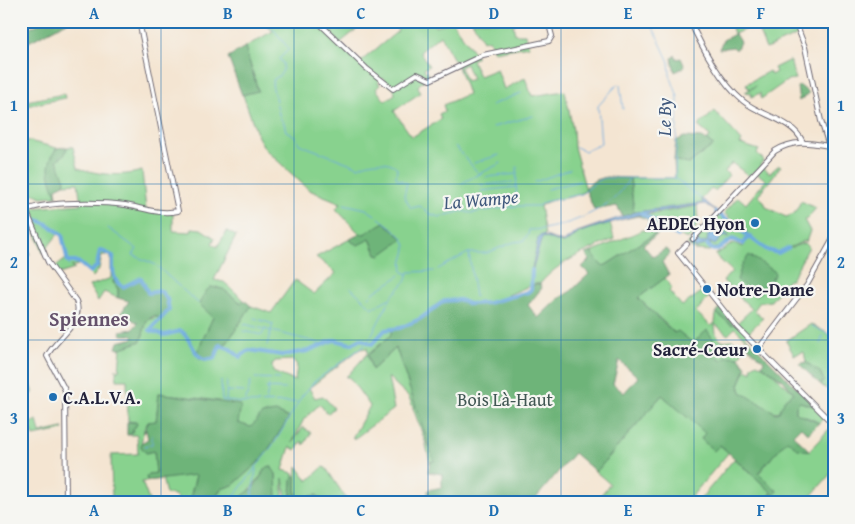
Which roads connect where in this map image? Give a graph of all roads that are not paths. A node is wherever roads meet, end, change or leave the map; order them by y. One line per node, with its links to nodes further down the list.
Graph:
1 (139, 21): 13 (street)
2 (317, 21): 3 (street)
3 (548, 21)
4 (690, 21): 6 (street)
5 (795, 21): 7 (street)
6 (803, 142): 7 (street); 9 (street)
7 (832, 147)
8 (834, 237): 11 (street)
9 (692, 239)
10 (687, 244): 11 (street)
11 (758, 348): 12 (street)
12 (834, 425)
13 (66, 503)

